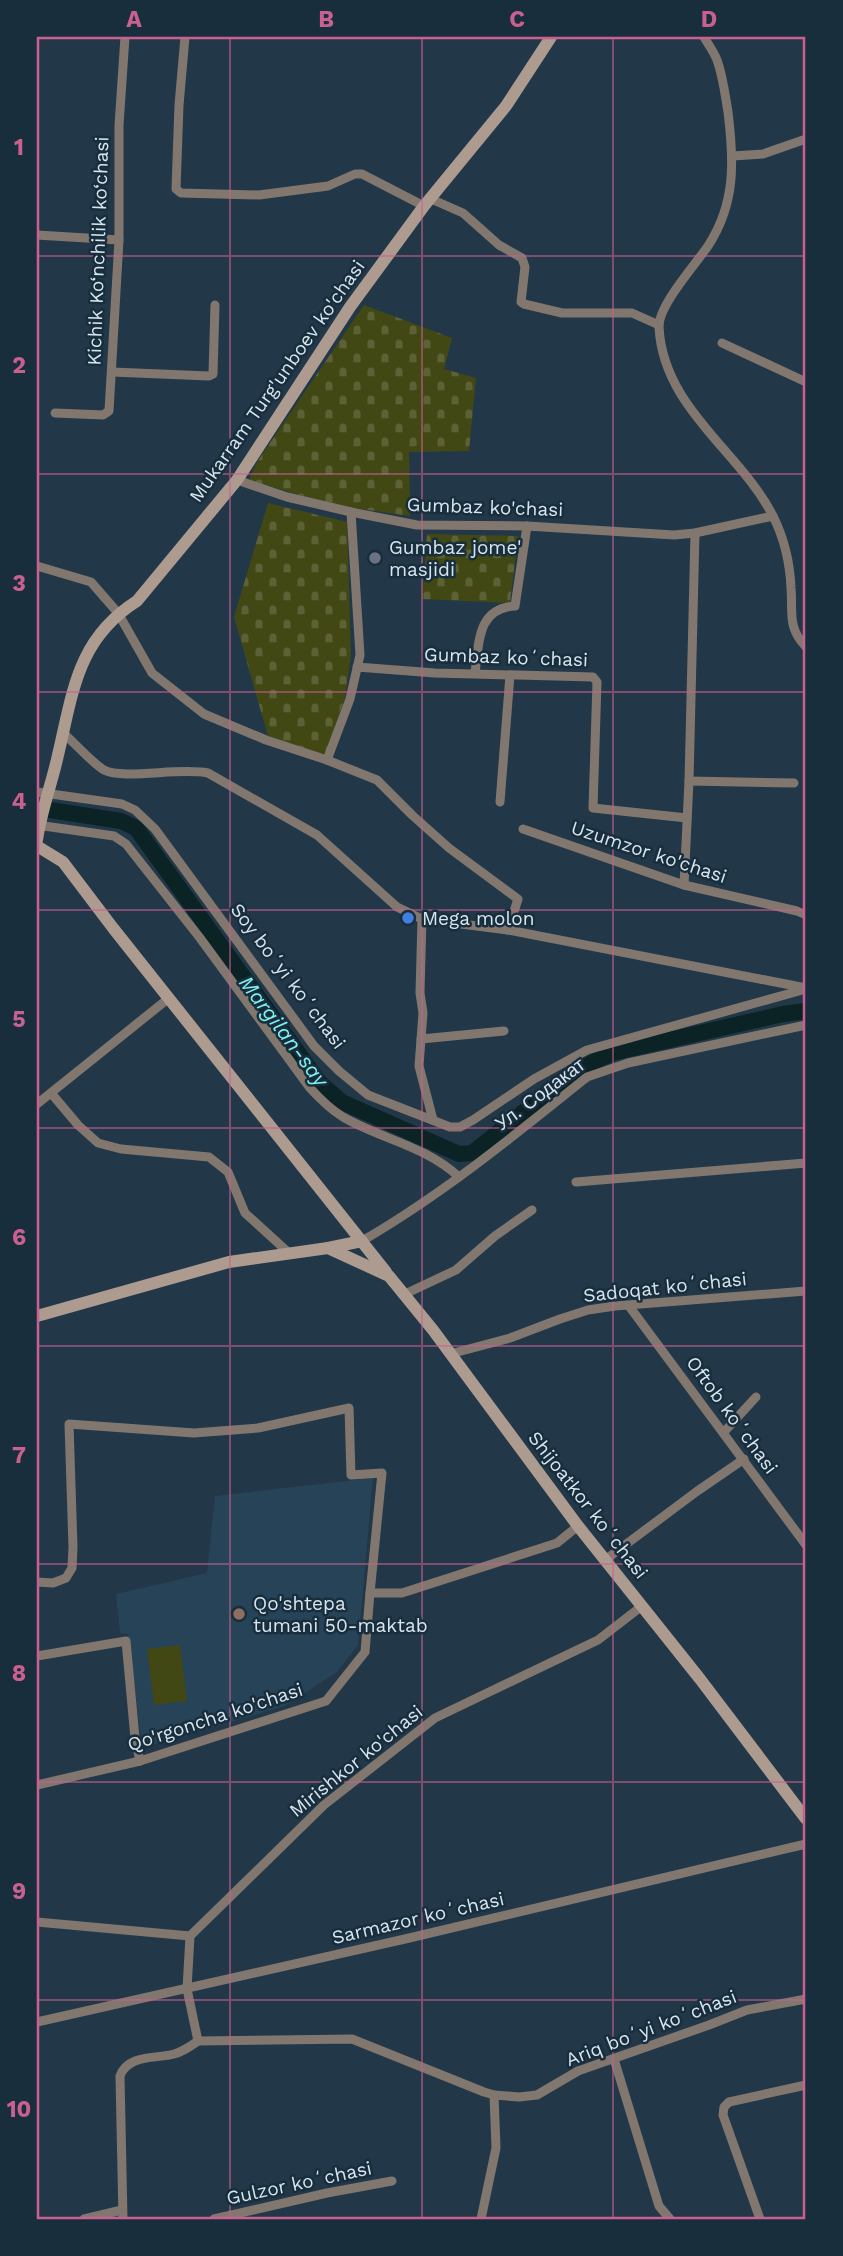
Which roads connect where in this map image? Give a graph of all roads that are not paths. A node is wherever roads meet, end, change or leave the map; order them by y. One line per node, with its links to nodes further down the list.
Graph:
1 (125, 37): 9 (street, Kichik Ko‘nchilik ko‘chasi)
2 (185, 37): 7 (street)
3 (551, 37): 7 (street, Mukarram Turg'unboev ko'chasi)
4 (704, 37): 6 (street)
5 (806, 139): 6 (street)
6 (733, 156): 11 (street)
7 (428, 202): 11 (street); 16 (street, Mukarram Turg'unboev ko'chasi)
8 (37, 235): 9 (street)
9 (119, 240): 13 (street, Kichik Ko‘nchilik ko‘chasi)
10 (215, 305): 13 (street)
11 (659, 325): 18 (street)
12 (722, 343): 14 (street)
13 (112, 372): 15 (street, Kichik Ko‘nchilik ko‘chasi)
14 (806, 382)
15 (55, 413)
16 (237, 480): 17 (street, Gumbaz ko'chasi); 22 (street, Mukarram Turg'unboev ko'chasi)
17 (351, 512): 19 (street, Gumbaz ko'chasi); 24 (street)
18 (773, 516): 20 (street, Gumbaz ko'chasi); 23 (street)
19 (527, 526): 20 (street, Gumbaz ko'chasi); 25 (street)
20 (695, 533): 29 (street)
21 (37, 566): 22 (street)
22 (118, 613): 27 (street, Mukarram Turg'unboev ko'chasi); 28 (street)
23 (806, 647)
24 (357, 667): 25 (street, Gumbaz koʻchasi); 28 (street)
25 (475, 673): 26 (street, Gumbaz koʻchasi)
26 (510, 675): 32 (street); 33 (street, Gumbaz koʻchasi)
27 (63, 733): 31 (street, Mukarram Turg'unboev ko'chasi); 40 (street, Soy boʻyi koʻchasi)
28 (327, 761): 41 (street)
29 (689, 781): 30 (street); 33 (street)
30 (794, 783)
31 (42, 793): 34 (street, Mukarram Turg'unboev ko'chasi); 49 (street, Soy boʻyi koʻchasi)
32 (500, 802)
33 (687, 817): 38 (street)
34 (38, 825): 36 (street, Mukarram Turg'unboev ko'chasi); 51 (street)
35 (523, 829): 38 (street, Uzumzor ko'chasi)
36 (37, 840)
37 (37, 846): 43 (street)
38 (684, 885): 39 (street, Uzumzor ko'chasi)
39 (806, 915)
40 (422, 919): 41 (street, Soy boʻyi koʻchasi); 46 (street)
41 (508, 930): 42 (street, Soy boʻyi koʻchasi)
42 (806, 988): 49 (street, Soy boʻyi koʻchasi)
43 (169, 998): 47 (street); 54 (street)
44 (806, 1025): 51 (street, Ул. Содакат)
45 (504, 1031): 46 (street)
46 (421, 1039): 49 (street)
47 (51, 1093): 48 (street); 56 (street)
48 (37, 1104)
49 (433, 1120)
50 (806, 1163): 52 (street)
51 (459, 1177): 54 (street, Ул. Содакат)
52 (576, 1182)
53 (532, 1210): 59 (street)
54 (362, 1241): 55 (street); 57 (street)
55 (323, 1249): 56 (street); 57 (street, Shijoatkor koʻchasi)
56 (289, 1254): 61 (street)
57 (389, 1276): 59 (street, Shijoatkor koʻchasi)
58 (806, 1291): 60 (street, Sadoqat koʻchasi)
59 (405, 1294): 62 (street, Shijoatkor koʻchasi)
60 (629, 1306): 62 (street, Sadoqat koʻchasi); 64 (street, Oftob koʻchasi)
61 (37, 1316)
62 (450, 1353): 66 (street, Shijoatkor koʻchasi)
63 (756, 1397): 64 (street)
64 (724, 1432): 65 (street, Oftob koʻchasi)
65 (744, 1459): 67 (street, Oftob koʻchasi); 68 (street)
66 (578, 1526): 68 (street, Shijoatkor koʻchasi); 70 (street)
67 (806, 1545)
68 (605, 1560): 71 (street, Shijoatkor koʻchasi)
69 (37, 1582): 70 (street, Qo'rgoncha ko'chasi)
70 (370, 1593): 73 (street, Qo'rgoncha ko'chasi)
71 (642, 1606): 75 (street, Shijoatkor koʻchasi); 78 (street, Mirishkor ko'chasi)
72 (37, 1656): 73 (street)
73 (140, 1761): 74 (street, Qo'rgoncha ko'chasi)
74 (37, 1785)
75 (806, 1819)
76 (806, 1844): 79 (street, Sarmazor koʻchasi)
77 (37, 1922): 78 (street)
78 (190, 1937): 79 (street)
79 (187, 1989): 81 (street, Sarmazor koʻchasi); 82 (street)
80 (806, 1999): 83 (street, Ariq boʻyi koʻchasi)
81 (37, 2022)
82 (198, 2041): 85 (street, Ariq boʻyi koʻchasi); 87 (street)
83 (614, 2059): 85 (street, Ariq boʻyi koʻchasi); 91 (street)
84 (806, 2085): 92 (street)
85 (494, 2095): 90 (street)
86 (392, 2181): 89 (street, Gulzor koʻchasi)
87 (122, 2215): 88 (street)
88 (84, 2219)
89 (214, 2219)
90 (481, 2219)
91 (670, 2219)
92 (760, 2219)

